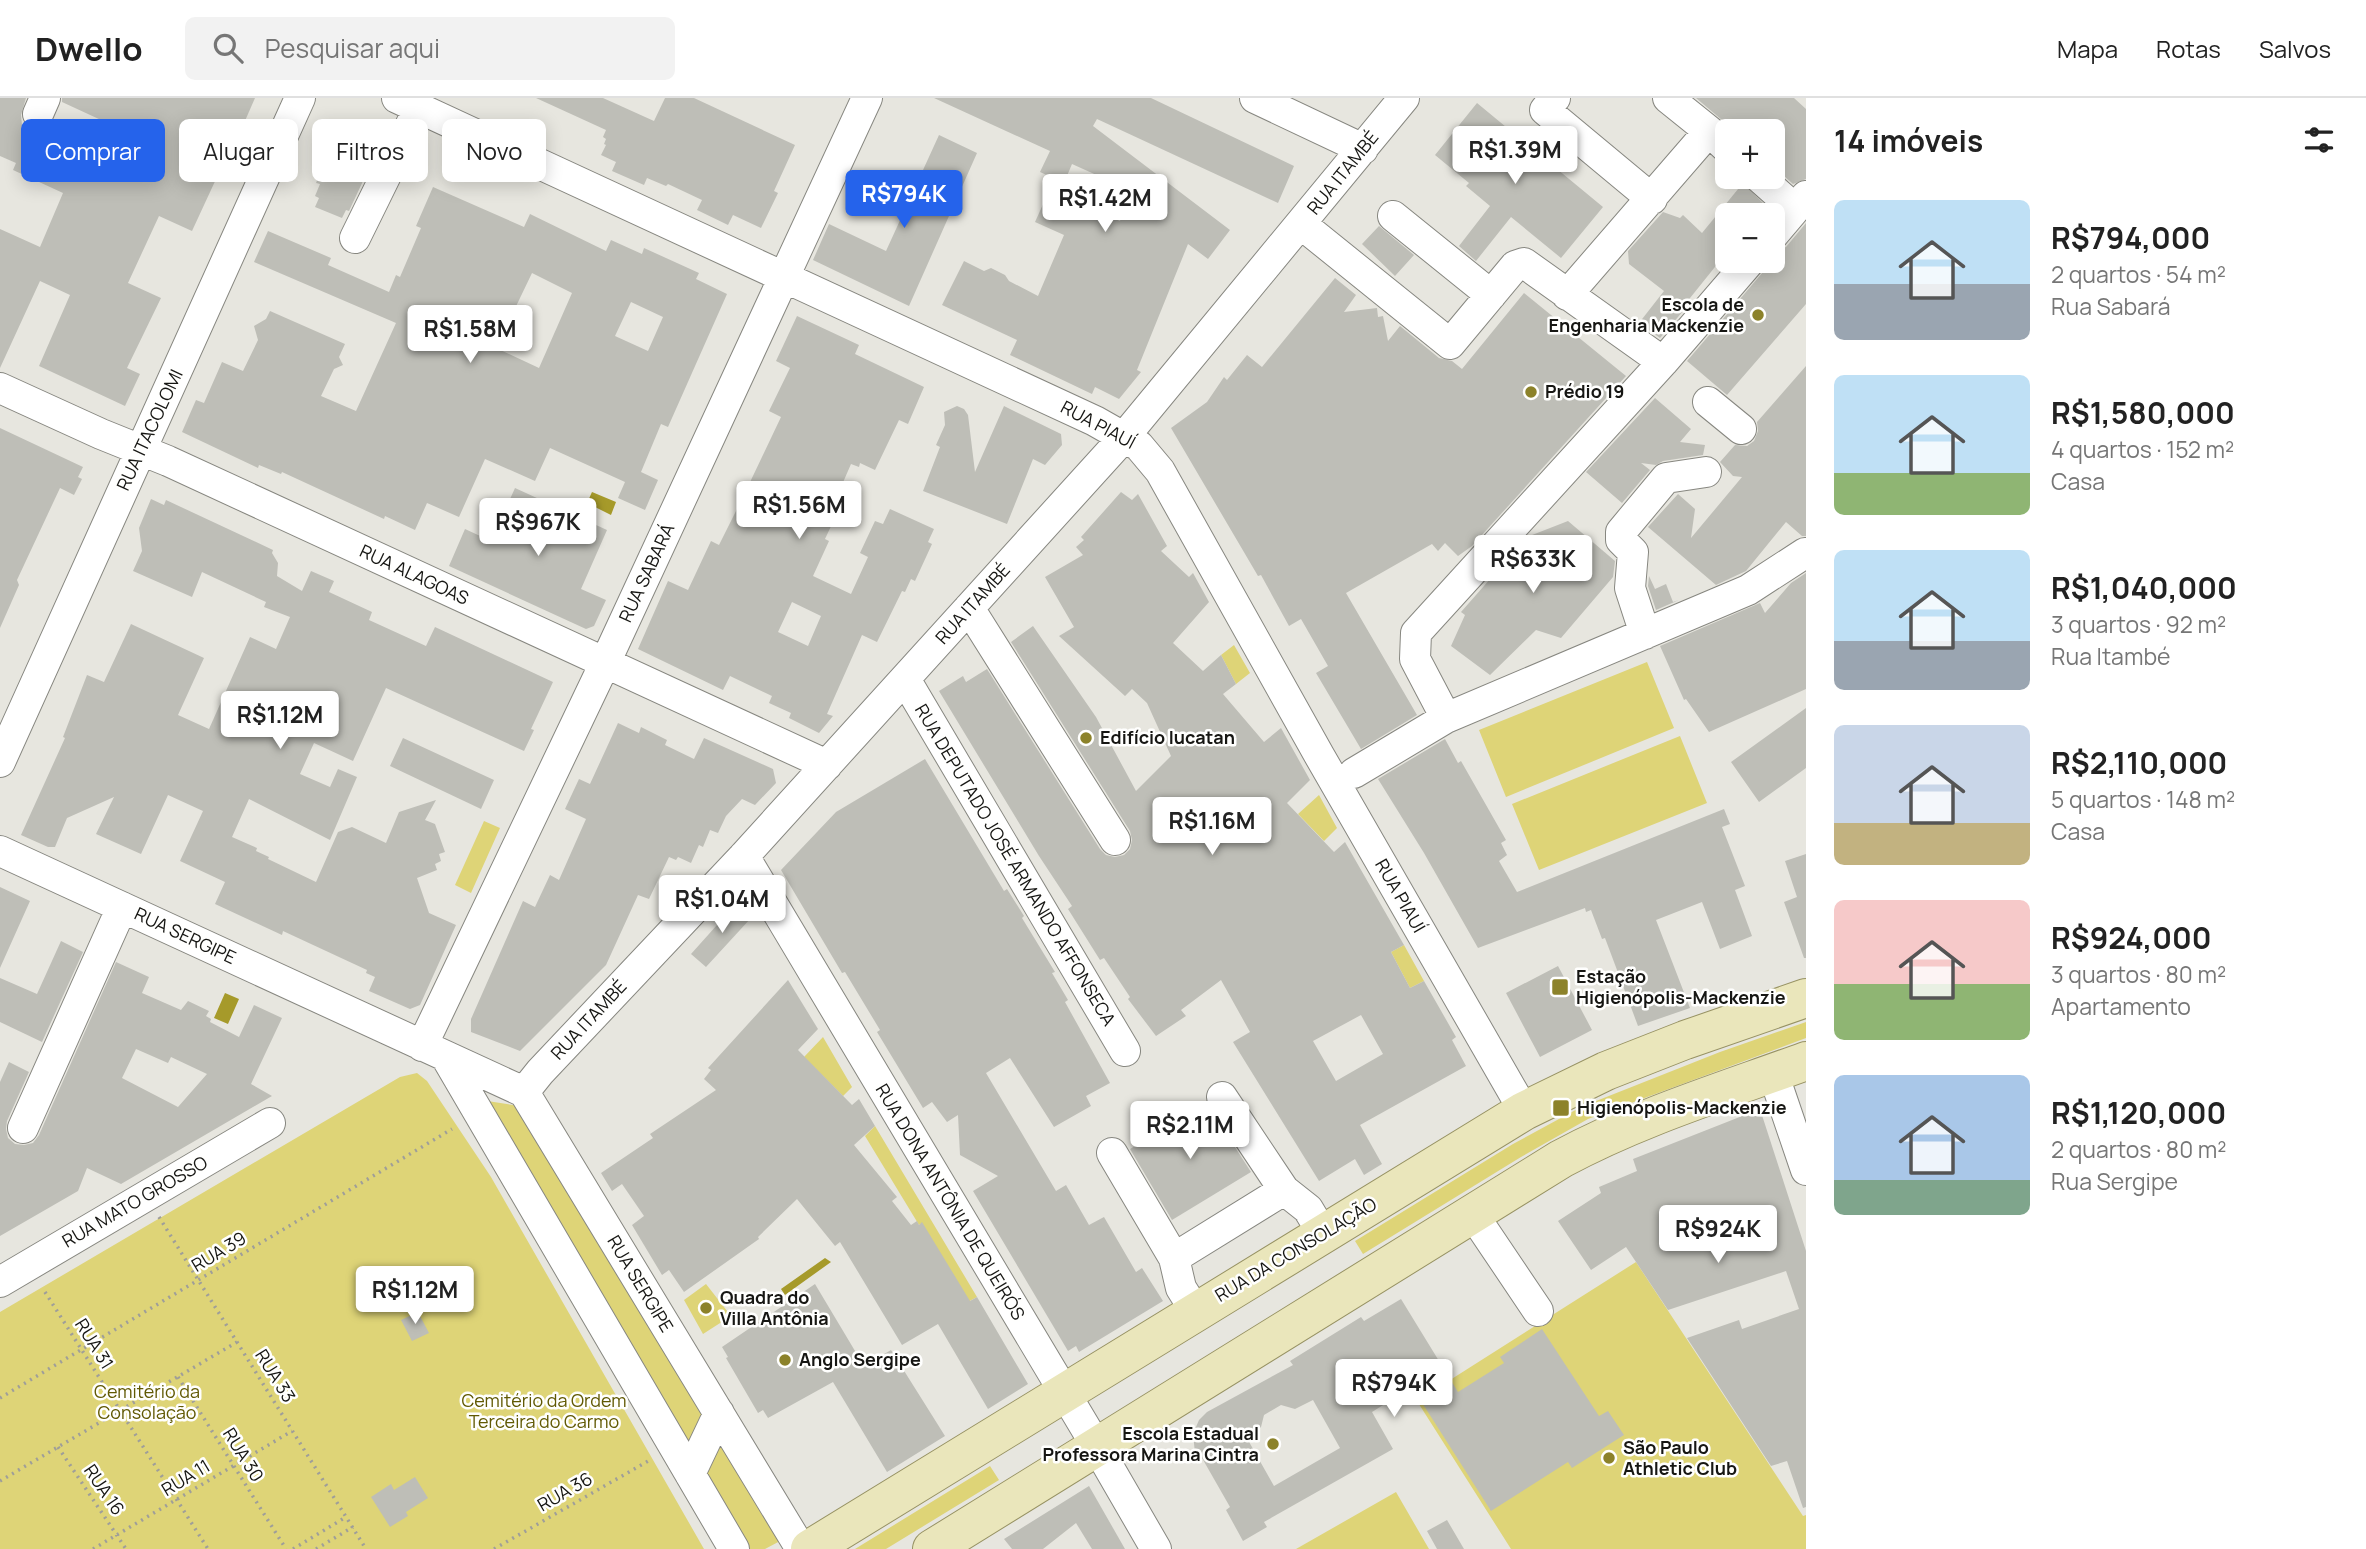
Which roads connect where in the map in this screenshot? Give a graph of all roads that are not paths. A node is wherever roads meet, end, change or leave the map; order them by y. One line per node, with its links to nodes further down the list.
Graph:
1 (300, 98): 27 (street, RUA ITACOLOMI)
2 (867, 98): 19 (street, RUA SABARÁ)
3 (1255, 98): 10 (street)
4 (1404, 98): 10 (street, RUA ITAMBÉ)
5 (1555, 98): 12 (street)
6 (1668, 98): 8 (street)
7 (408, 103): 17 (street); 19 (street, RUA PIAUÍ)
8 (1715, 137)
9 (1715, 142): 12 (street)
10 (1363, 149): 16 (street, RUA ITAMBÉ)
11 (1778, 189): 13 (street)
12 (1652, 199): 21 (street)
13 (1800, 203): 15 (street)
14 (1393, 216): 20 (street)
15 (1785, 221)
16 (1301, 224): 20 (street); 26 (street, RUA ITAMBÉ)
17 (355, 238)
18 (1741, 273): 22 (street)
19 (785, 276): 26 (street, RUA PIAUÍ); 32 (street, RUA SABARÁ)
20 (1491, 295): 21 (street)
21 (1567, 295): 22 (street)
22 (1663, 362): 34 (street)
23 (0, 388): 27 (street, RUA ALAGOAS)
24 (1708, 402): 25 (street)
25 (1741, 429)
26 (1125, 436): 30 (street, RUA ITAMBÉ); 48 (street, RUA PIAUÍ)
27 (141, 451): 32 (street, RUA ALAGOAS); 35 (street, RUA ITACOLOMI)
28 (1706, 472): 31 (street)
29 (1805, 553): 31 (street)
30 (969, 608): 33 (street, RUA ITAMBÉ); 38 (street)
31 (1645, 634): 34 (street)
32 (605, 663): 36 (street, RUA ALAGOAS); 43 (street, RUA SABARÁ)
33 (905, 679): 36 (street, RUA ITAMBÉ); 44 (street, RUA DEPUTADO JOSÉ ARMANDO AFFONSECA)
34 (1446, 718): 37 (street)
35 (0, 762)
36 (827, 765): 40 (street, RUA ITAMBÉ)
37 (1354, 773)
38 (1115, 840)
39 (0, 851): 41 (street, RUA SERGIPE)
40 (744, 856): 46 (street, RUA ITAMBÉ); 60 (street, RUA DONA ANTÔNIA DE QUEIRÓS)
41 (122, 907): 43 (street, RUA SERGIPE); 50 (street)
42 (1806, 998): 48 (main road, RUA DA CONSOLAÇÃO)
43 (434, 1051): 46 (street, RUA SERGIPE); 63 (street)
44 (1125, 1051)
45 (1790, 1067): 52 (street); 54 (main road)
46 (524, 1092): 61 (street, RUA SERGIPE)
47 (1222, 1097): 53 (street)
48 (1524, 1111): 55 (main road, RUA DA CONSOLAÇÃO)
49 (270, 1123): 57 (street, RUA MATO GROSSO)
50 (23, 1128)
51 (1112, 1153): 56 (street)
52 (1806, 1170)
53 (1284, 1190): 55 (street); 56 (street)
54 (1472, 1213): 58 (street); 62 (main road)
55 (1323, 1234): 59 (main road, RUA DA CONSOLAÇÃO)
56 (1174, 1258): 59 (street)
57 (0, 1282)
58 (1538, 1311)
59 (1196, 1312): 60 (main road, RUA DA CONSOLAÇÃO)
60 (1064, 1393): 62 (street, RUA DONA ANTÔNIA DE QUEIRÓS); 66 (main road, RUA DA CONSOLAÇÃO)
61 (719, 1413): 63 (street); 65 (street, RUA SERGIPE)
62 (1097, 1447): 67 (main road); 68 (street, RUA DONA ANTÔNIA DE QUEIRÓS)
63 (690, 1474): 64 (street)
64 (734, 1549)
65 (800, 1549)
66 (810, 1549)
67 (932, 1549)
68 (1156, 1549)

